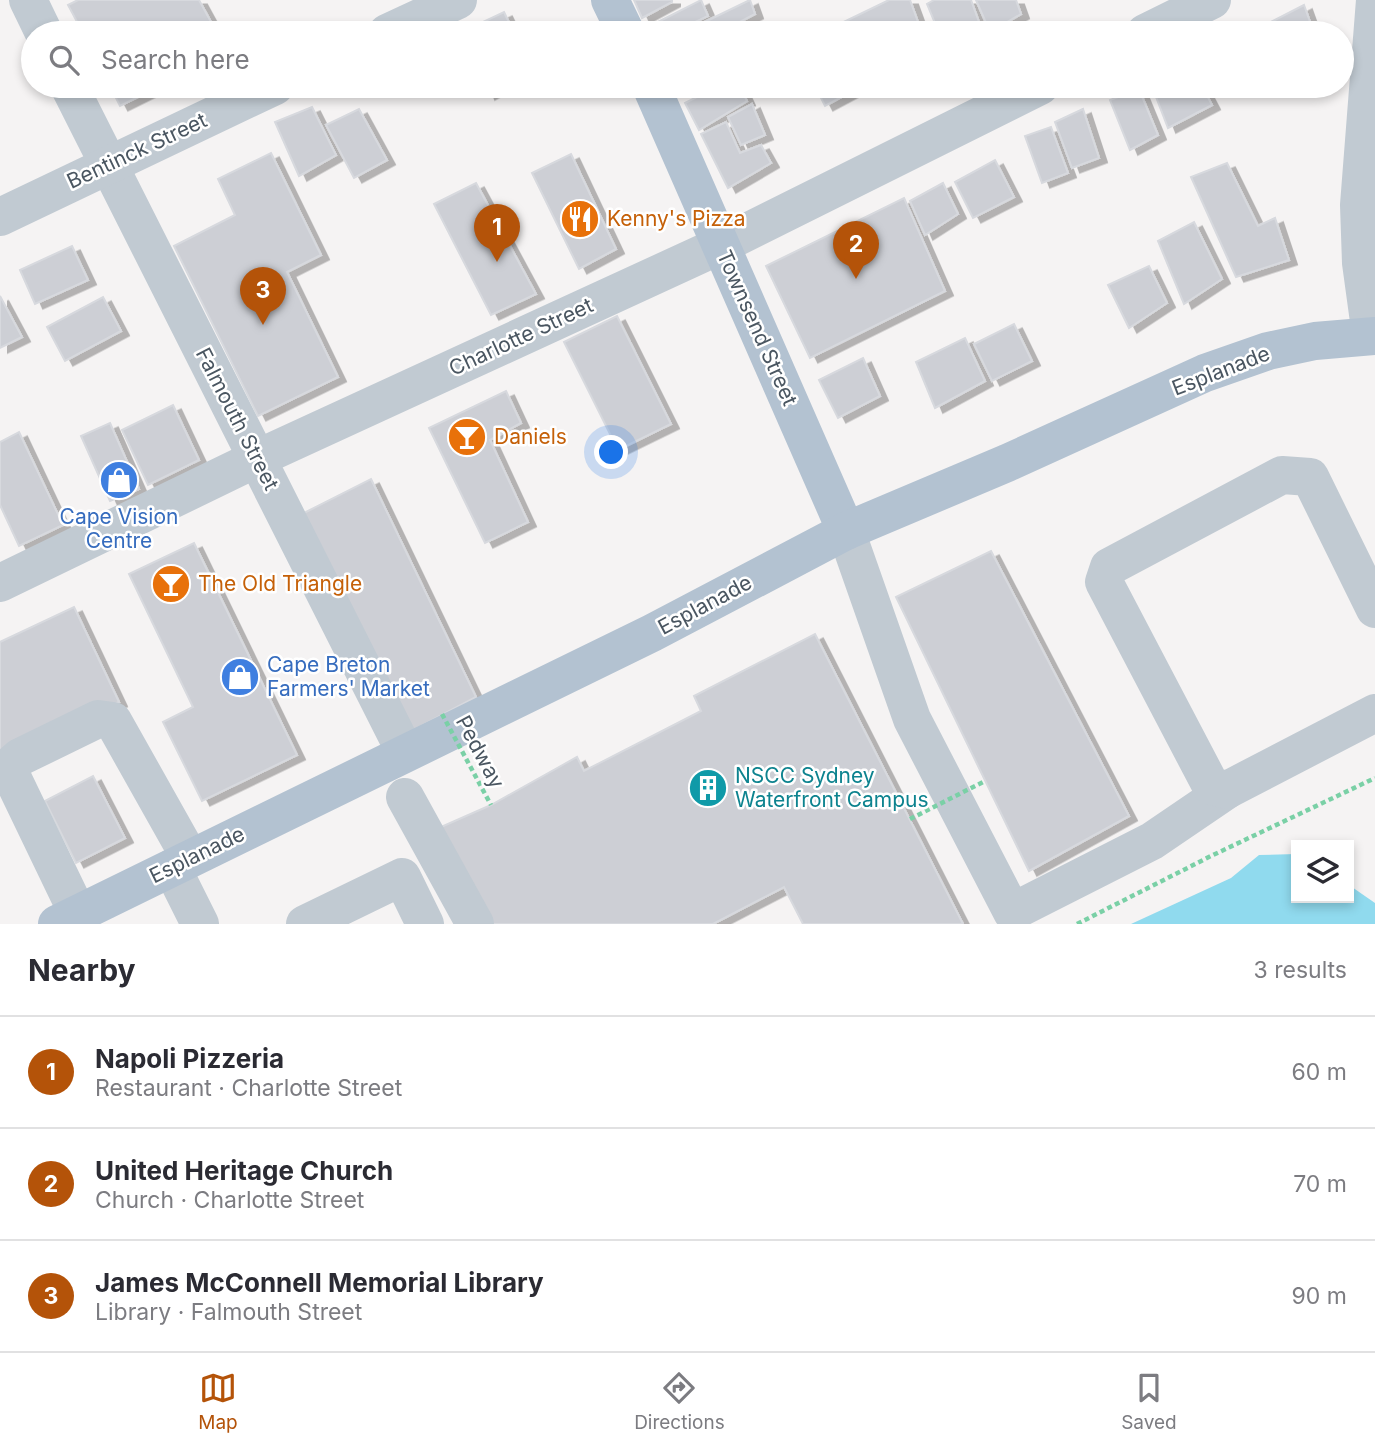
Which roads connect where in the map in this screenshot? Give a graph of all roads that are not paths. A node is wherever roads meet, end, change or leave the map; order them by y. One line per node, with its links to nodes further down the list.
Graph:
1 (28, 0): 6 (street)
2 (458, 0): 7 (street)
3 (611, 0): 8 (main road)
4 (1212, 0): 9 (street)
5 (1375, 0): 17 (street)
6 (38, 21)
7 (413, 21)
8 (621, 21)
9 (1169, 21)
10 (75, 98): 14 (street, Falmouth Street)
11 (249, 98): 14 (street, Bentinck Street)
12 (656, 98): 16 (main road, Townsend Street)
13 (1016, 98): 16 (street, Charlotte Street)
14 (107, 164): 15 (street, Bentinck Street); 18 (street, Falmouth Street)
15 (0, 217)
16 (721, 245): 18 (street, Charlotte Street); 19 (main road, Townsend Street)
17 (1373, 336): 19 (main road, Esplanade)
18 (258, 458): 20 (street, Charlotte Street); 23 (street, Falmouth Street)
19 (846, 531): 23 (main road, Esplanade); 24 (street)
20 (0, 583)
21 (1375, 610): 24 (street)
22 (1375, 713): 24 (street)
23 (405, 752): 26 (main road, Esplanade)
24 (1227, 790)
25 (405, 797): 28 (street)
26 (181, 863): 27 (main road, Esplanade); 27 (street); 29 (street)
27 (68, 919)
28 (473, 923)
29 (200, 924)
30 (305, 924): 31 (street)
31 (425, 924)

